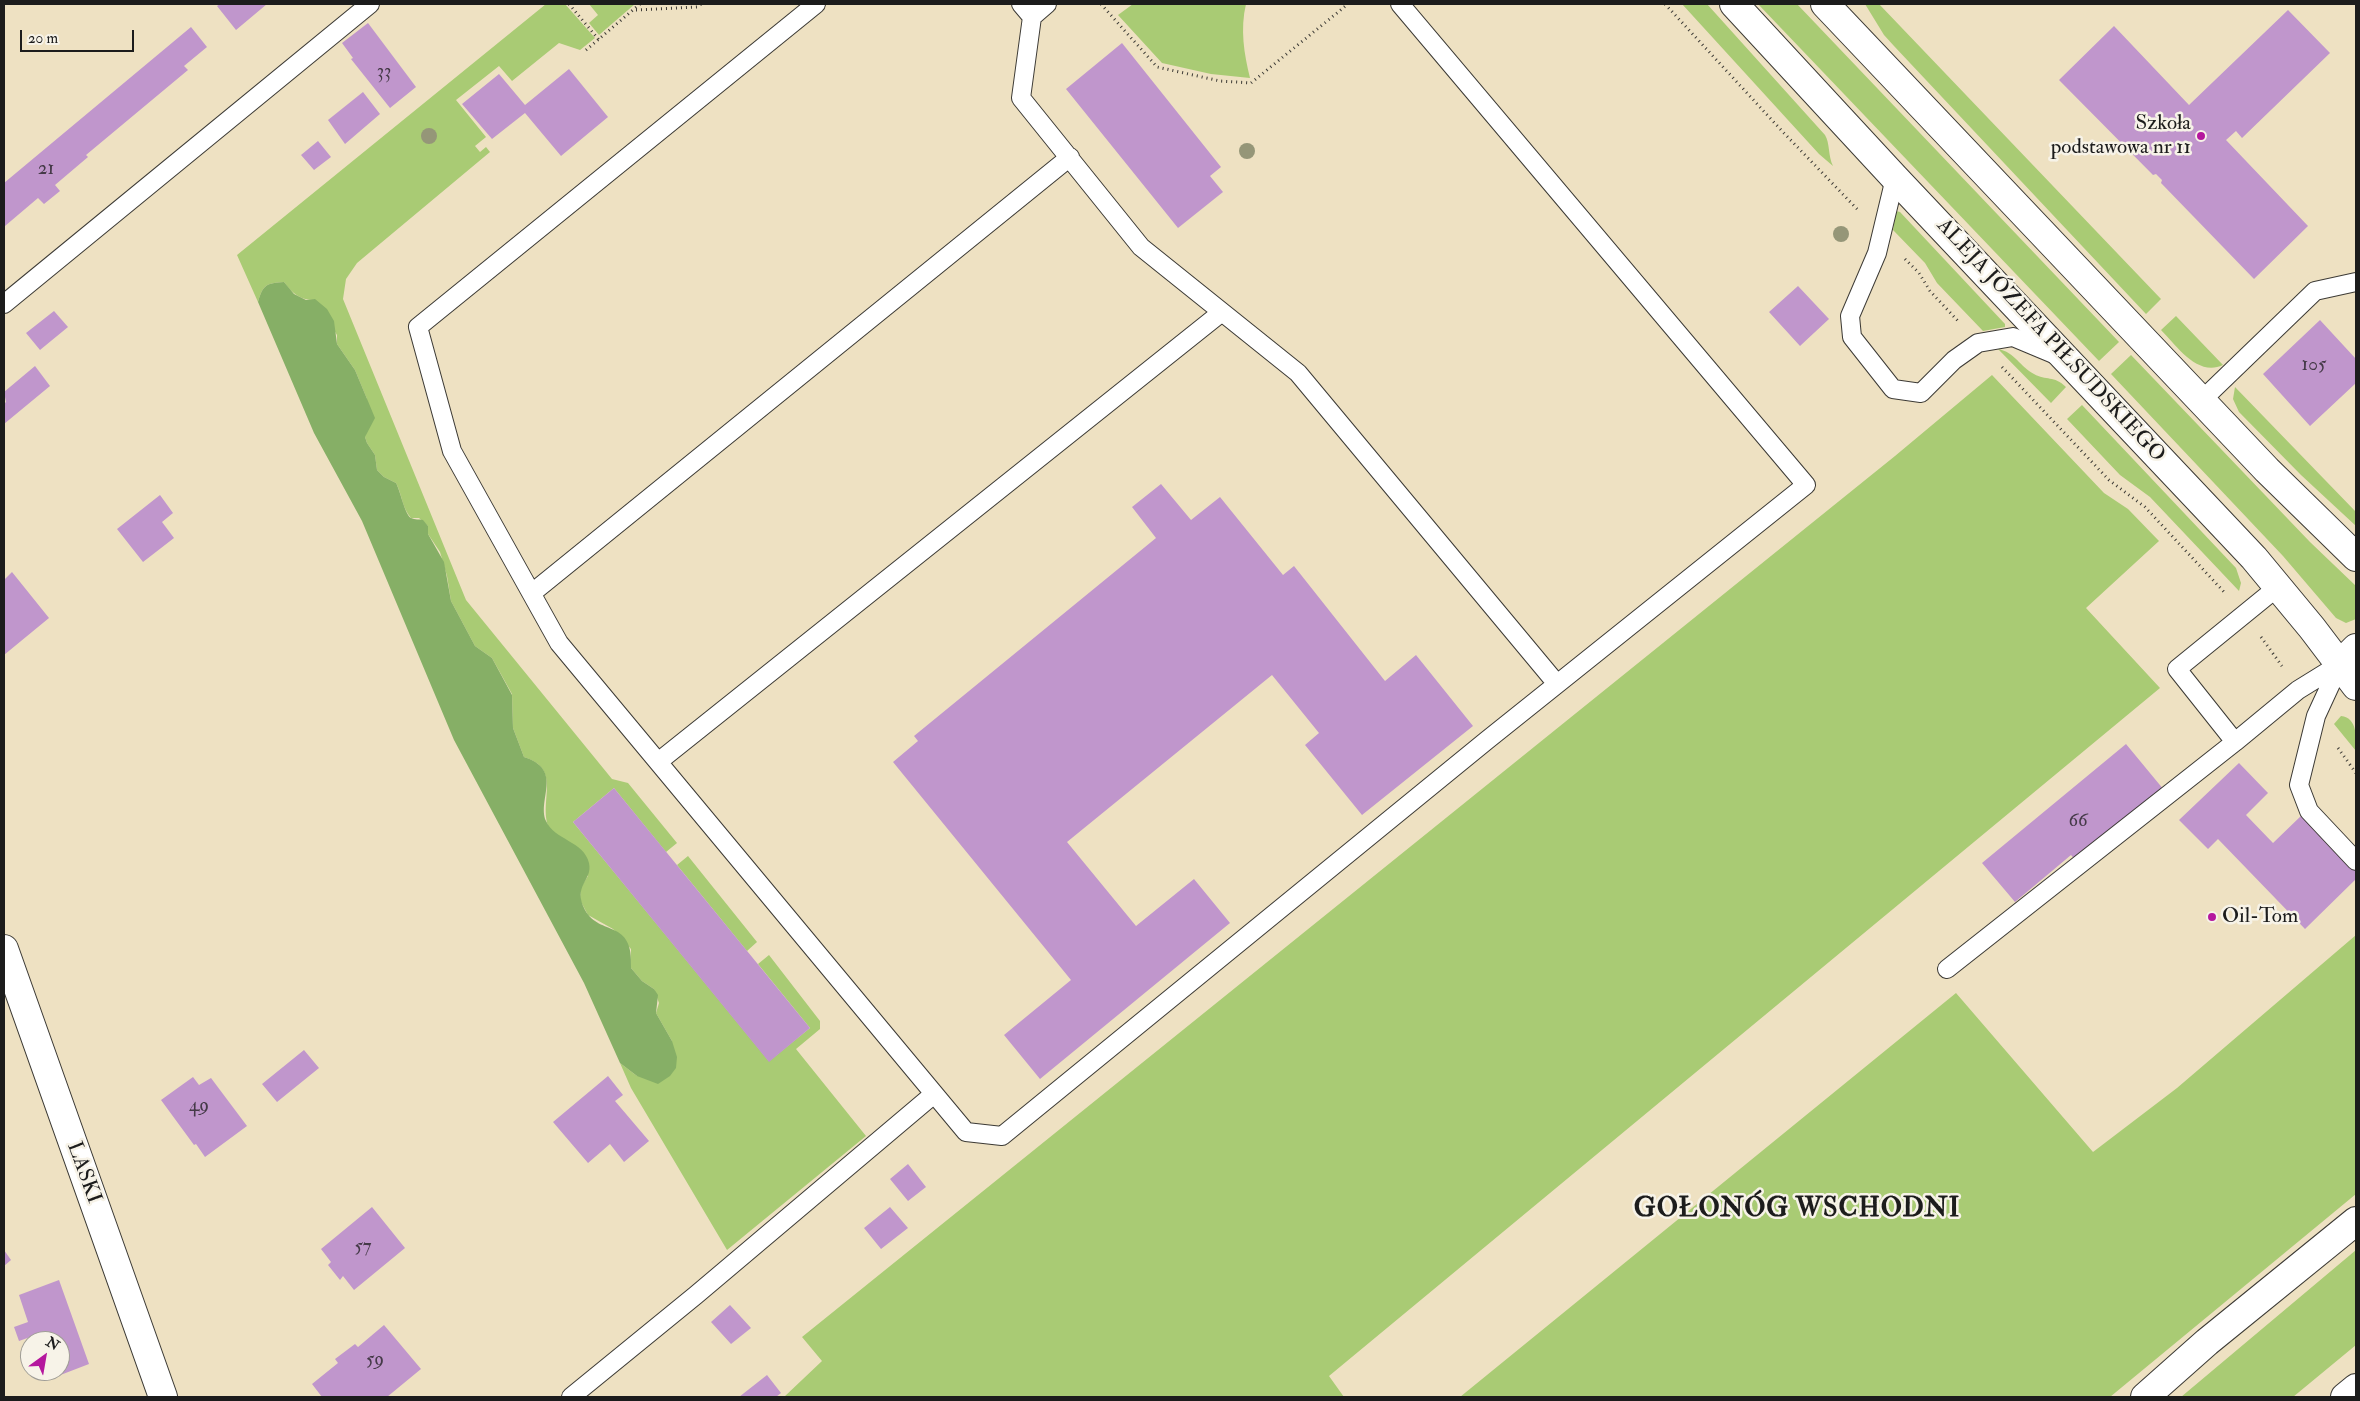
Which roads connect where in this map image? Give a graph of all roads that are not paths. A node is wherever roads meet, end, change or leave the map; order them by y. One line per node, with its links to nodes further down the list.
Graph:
1 (370, 4): 11 (lane)
2 (816, 4): 17 (lane)
3 (1047, 4): 7 (lane)
4 (1400, 4): 19 (lane)
5 (1734, 4): 9 (main road, ALEJA JÓZEFA PIŁSUDSKIEGO)
6 (1825, 4): 14 (main road)
7 (1026, 10): 8 (lane)
8 (1070, 157): 12 (lane); 17 (lane)
9 (1895, 178): 13 (main road, ALEJA JÓZEFA PIŁSUDSKIEGO); 13 (lane)
10 (2356, 282): 14 (lane)
11 (4, 304)
12 (1222, 312): 19 (lane); 22 (lane)
13 (2070, 360): 16 (main road, ALEJA JÓZEFA PIŁSUDSKIEGO)
14 (2201, 401): 15 (main road)
15 (2356, 557)
16 (2279, 586): 18 (main road, ALEJA JÓZEFA PIŁSUDSKIEGO); 21 (lane)
17 (532, 593): 22 (lane)
18 (2348, 656): 20 (main road, ALEJA JÓZEFA PIŁSUDSKIEGO); 21 (lane); 23 (lane)
19 (1557, 684): 26 (lane)
20 (2356, 686)
21 (2235, 742): 25 (lane)
22 (658, 762): 26 (lane)
23 (2356, 861)
24 (4, 949): 29 (main road, LASKI)
25 (1947, 969)
26 (934, 1094): 30 (lane)
27 (2356, 1221): 31 (main road)
28 (2356, 1388): 32 (main road)
29 (163, 1397)
30 (571, 1397)
31 (2145, 1397)
32 (2345, 1397)

